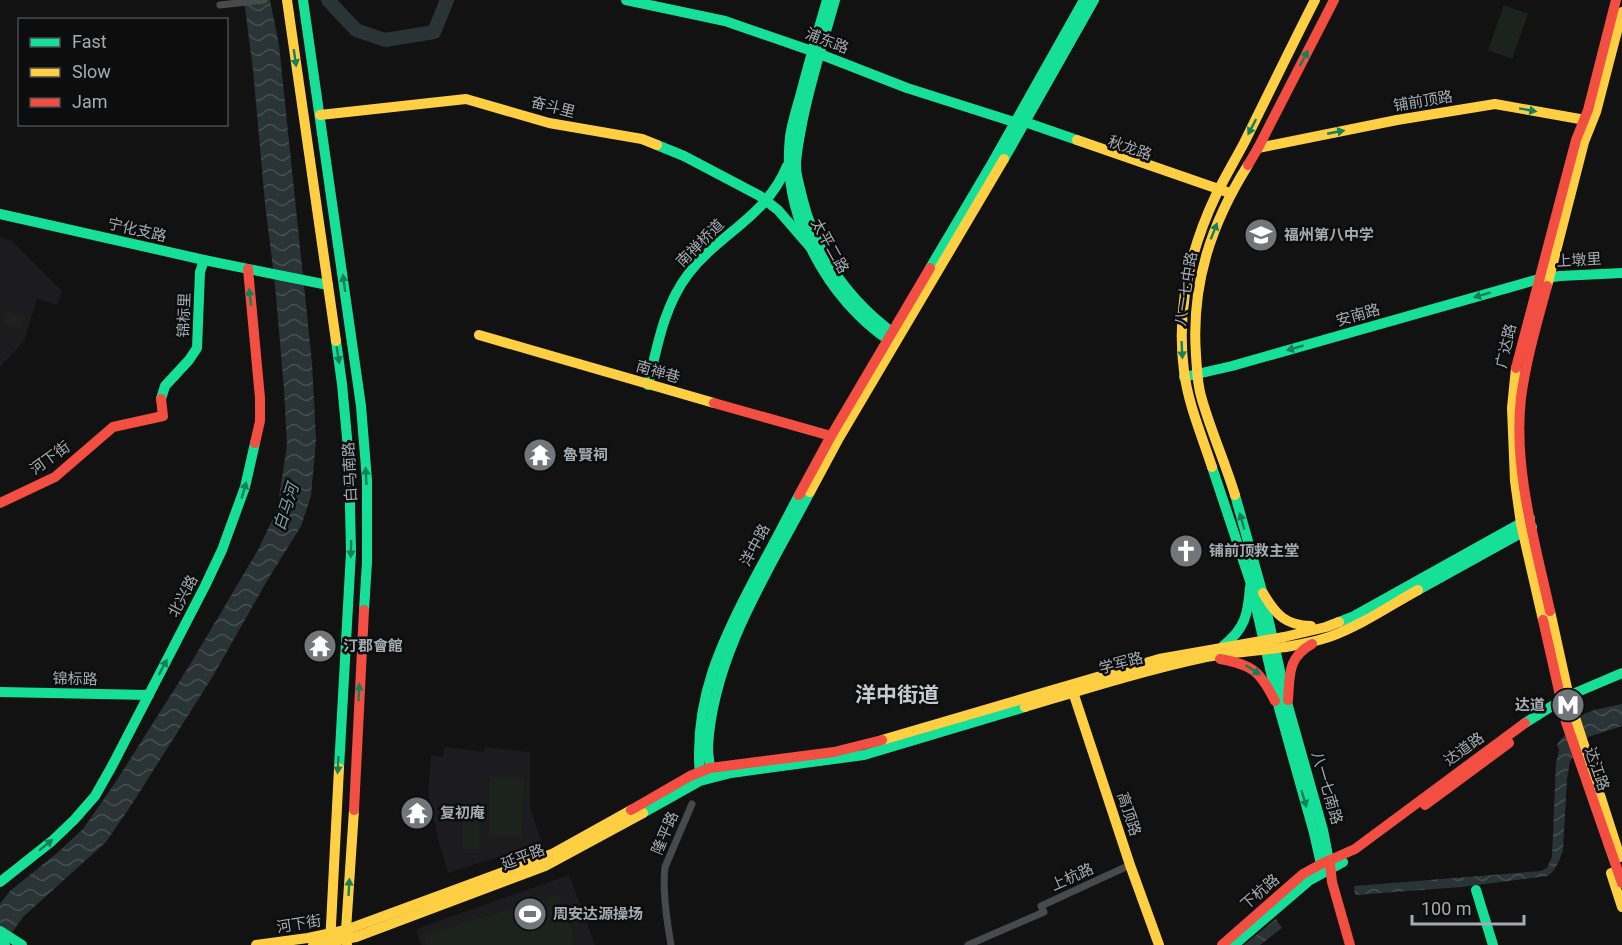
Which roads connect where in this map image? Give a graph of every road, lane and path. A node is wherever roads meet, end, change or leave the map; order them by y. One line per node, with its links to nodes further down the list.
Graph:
1 (264, 0): 12 (street)
2 (287, 0): 28 (main road, one-way to 28)
3 (303, 0): 15 (main road, 白马南路)
4 (626, 0): 14 (main road, 浦东路)
5 (827, 0): 14 (main road, 太平二路)
6 (835, 0): 14 (main road, 太平二路)
7 (1084, 0): 17 (main road)
8 (1094, 0): 17 (main road)
9 (1316, 0): 20 (main road, 八一七中路, one-way to 20)
10 (1334, 0): 18 (main road, 八一七中路, one-way to 10)
11 (1616, 0): 16 (main road, 广达路)
12 (220, 5)
13 (1622, 12): 16 (main road, 广达路)
14 (816, 53): 17 (main road, 浦东路); 19 (main road, 太平二路); 30 (main road, 太平二路)
15 (320, 115): 21 (main road, 奋斗里); 63 (main road, 白马南路, one-way to 15)
16 (1589, 121): 18 (main road, 铺前顶路, one-way to 16); 27 (main road, 广达路)
17 (1020, 124): 20 (main road, 秋龙路); 30 (main road)
18 (1258, 148): 20 (main road, 八一七中路)
19 (788, 159): 21 (main road, 南禅桥道); 23 (main road, 太平二路)
20 (1223, 194): 31 (main road, 八一七中路, one-way to 20); 32 (main road, 八一七中路, one-way to 32)
21 (766, 200): 23 (main road, 奋斗里); 33 (main road, 南禅桥道)
22 (0, 214): 24 (main road, 宁化支路)
23 (810, 247): 30 (main road, 太平二路)
24 (204, 260): 25 (main road, 宁化支路); 34 (main road, 锦标里)
25 (248, 269): 28 (main road, 宁化支路); 48 (main road, 北兴路, one-way to 25)
26 (1622, 273): 27 (main road, 上墩里)
27 (1544, 278): 31 (main road, 安南路, one-way to 31); 37 (main road, 广达路)
28 (328, 285): 65 (main road, one-way to 65)
29 (479, 335): 33 (main road, 南禅巷)
30 (893, 338): 35 (main road, 洋中路); 51 (main road, 洋中路)
31 (1197, 375): 32 (main road, 安南路); 39 (main road, 八一七中路, one-way to 31)
32 (1185, 377): 38 (main road, 八一七中路)
33 (648, 385): 35 (main road, 南禅巷)
34 (112, 427): 36 (main road, 河下街)
35 (831, 435): 51 (main road, 洋中路)
36 (0, 503)
37 (1527, 525): 40 (main road, 学军路); 49 (main road, 广达路)
38 (1250, 581): 41 (main road, 八一七中路); 42 (main road)
39 (1262, 591): 40 (main road); 41 (main road, 八一七中路)
40 (1327, 632): 41 (main road, 学军路); 50 (main road)
41 (1270, 644): 42 (main road, 学军路); 43 (main road, 学军路); 50 (main road, 八一七南路)
42 (1220, 647): 51 (main road, 学军路)
43 (1208, 657): 47 (main road, 学军路); 50 (main road, one-way to 50)
44 (1622, 673): 49 (main road, 达道路)
45 (1622, 679): 49 (main road, 达道路)
46 (0, 692): 48 (main road, 锦标路)
47 (1073, 692): 51 (main road, 学军路); 56 (main road, 高顶路)
48 (149, 695): 58 (main road, 北兴路, one-way to 48)
49 (1565, 701): 53 (main road, 达江路); 57 (main road, 达道路)
50 (1283, 707): 57 (main road, 八一七南路)
51 (705, 774): 63 (main road, 延平路)
52 (692, 804): 69 (street, 隆平路)
53 (1604, 821): 54 (main road); 55 (main road, 达江路); 59 (main road, 达江路); 61 (main road)
54 (1622, 848)
55 (1622, 863)
56 (1130, 866): 70 (street, 上杭路); 71 (main road, 高顶路)
57 (1326, 867): 72 (main road, 下杭路); 73 (main road, 下杭路); 74 (main road, 八一七南路); 75 (main road, 八一七南路)
58 (0, 882)
59 (1622, 884)
60 (1476, 890): 76 (main road)
61 (1622, 907)
62 (0, 931): 66 (main road)
63 (346, 938): 65 (main road, 河下街)
64 (0, 941): 66 (main road)
65 (330, 941): 67 (main road, 河下街); 68 (main road, 河下街)
66 (13, 944)
67 (256, 945)
68 (313, 945)
69 (671, 945)
70 (968, 945)
71 (1159, 945)
72 (1222, 945)
73 (1234, 945)
74 (1343, 945)
75 (1350, 945)
76 (1493, 945)

